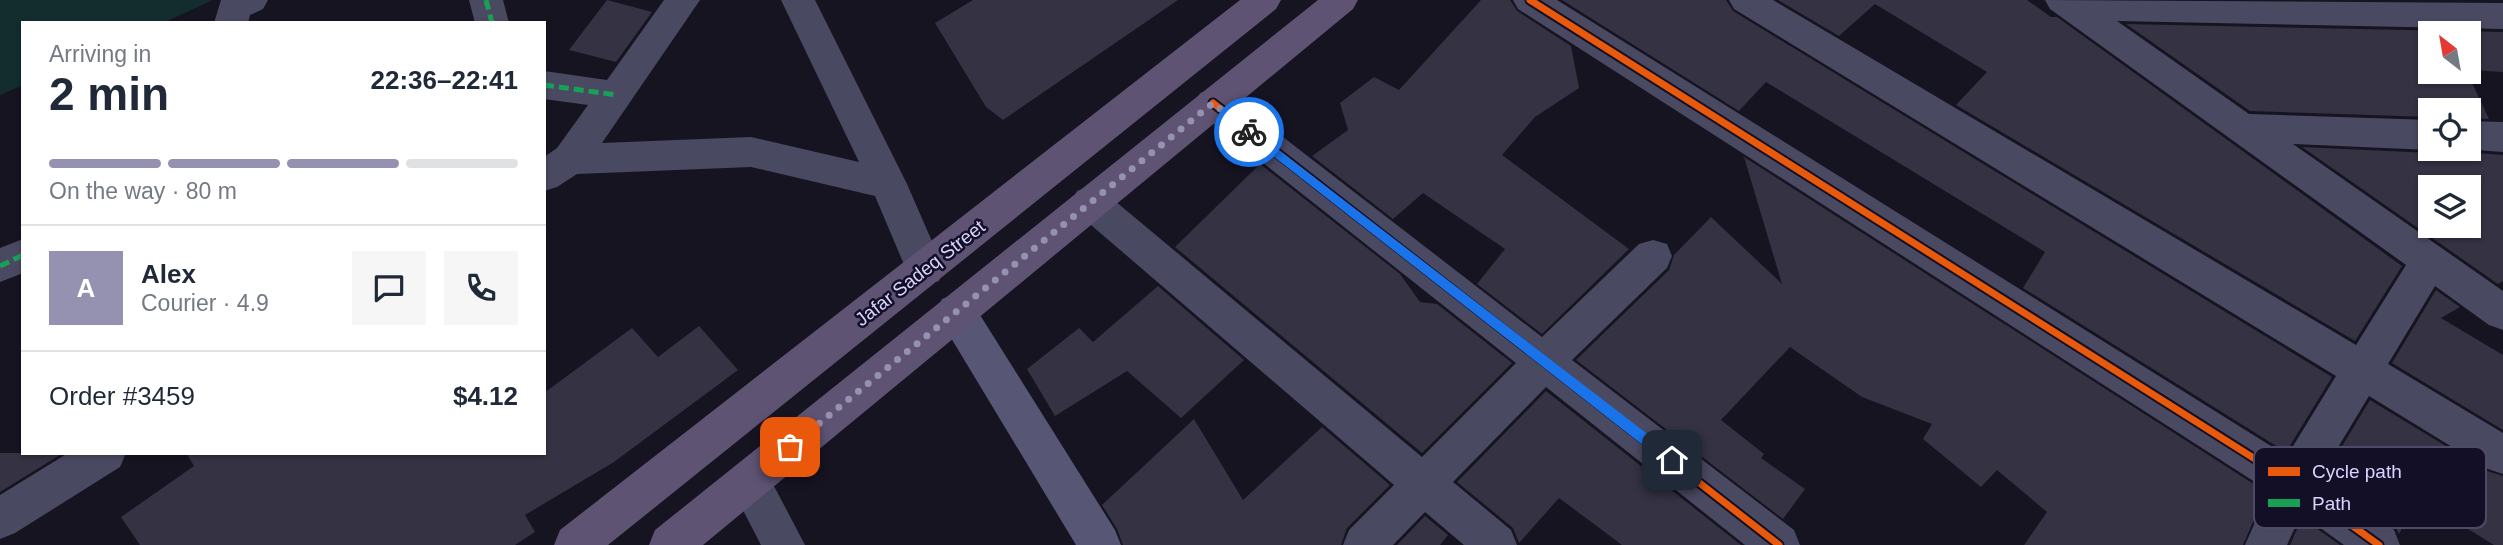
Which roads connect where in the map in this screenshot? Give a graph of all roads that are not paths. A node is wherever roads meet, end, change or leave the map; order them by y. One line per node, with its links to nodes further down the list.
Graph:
1 (251, 0): 11 (street)
2 (486, 0): 12 (street)
3 (683, 0): 14 (street)
4 (798, 0): 21 (street)
5 (1264, 0): 27 (main road, Jafar Sadeq Street)
6 (1341, 0): 15 (main road)
7 (1530, 0): 35 (street)
8 (1746, 0): 31 (street)
9 (2068, 4): 10 (street); 16 (street)
10 (2503, 16)
11 (231, 21)
12 (491, 21)
13 (546, 85): 14 (street)
14 (617, 95): 20 (street)
15 (1213, 103): 22 (main road); 30 (street)
16 (2243, 128): 17 (street); 25 (street)
17 (2418, 135)
18 (2481, 136): 19 (street)
19 (2503, 137)
20 (557, 167): 21 (street)
21 (888, 184): 27 (street)
22 (1090, 202): 28 (main road); 37 (street)
23 (21, 256): 26 (street)
24 (1653, 256): 30 (street)
25 (2430, 260): 29 (street); 31 (street)
26 (0, 265)
27 (925, 269): 41 (main road, Jafar Sadeq Street)
28 (956, 311): 36 (main road); 44 (street)
29 (2503, 313)
30 (1544, 361): 37 (street); 47 (street)
31 (2361, 372): 32 (street); 34 (street)
32 (2315, 447)
33 (102, 455): 38 (street)
34 (2503, 456)
35 (2254, 458)
36 (749, 481): 42 (main road); 43 (street)
37 (1425, 484): 45 (street); 46 (street)
38 (0, 519)
39 (2273, 528): 48 (street)
40 (2355, 528): 49 (street)
41 (575, 545)
42 (670, 545)
43 (784, 545)
44 (1100, 545)
45 (1364, 545)
46 (1496, 545)
47 (1779, 545)
48 (2266, 545)
49 (2379, 545)

